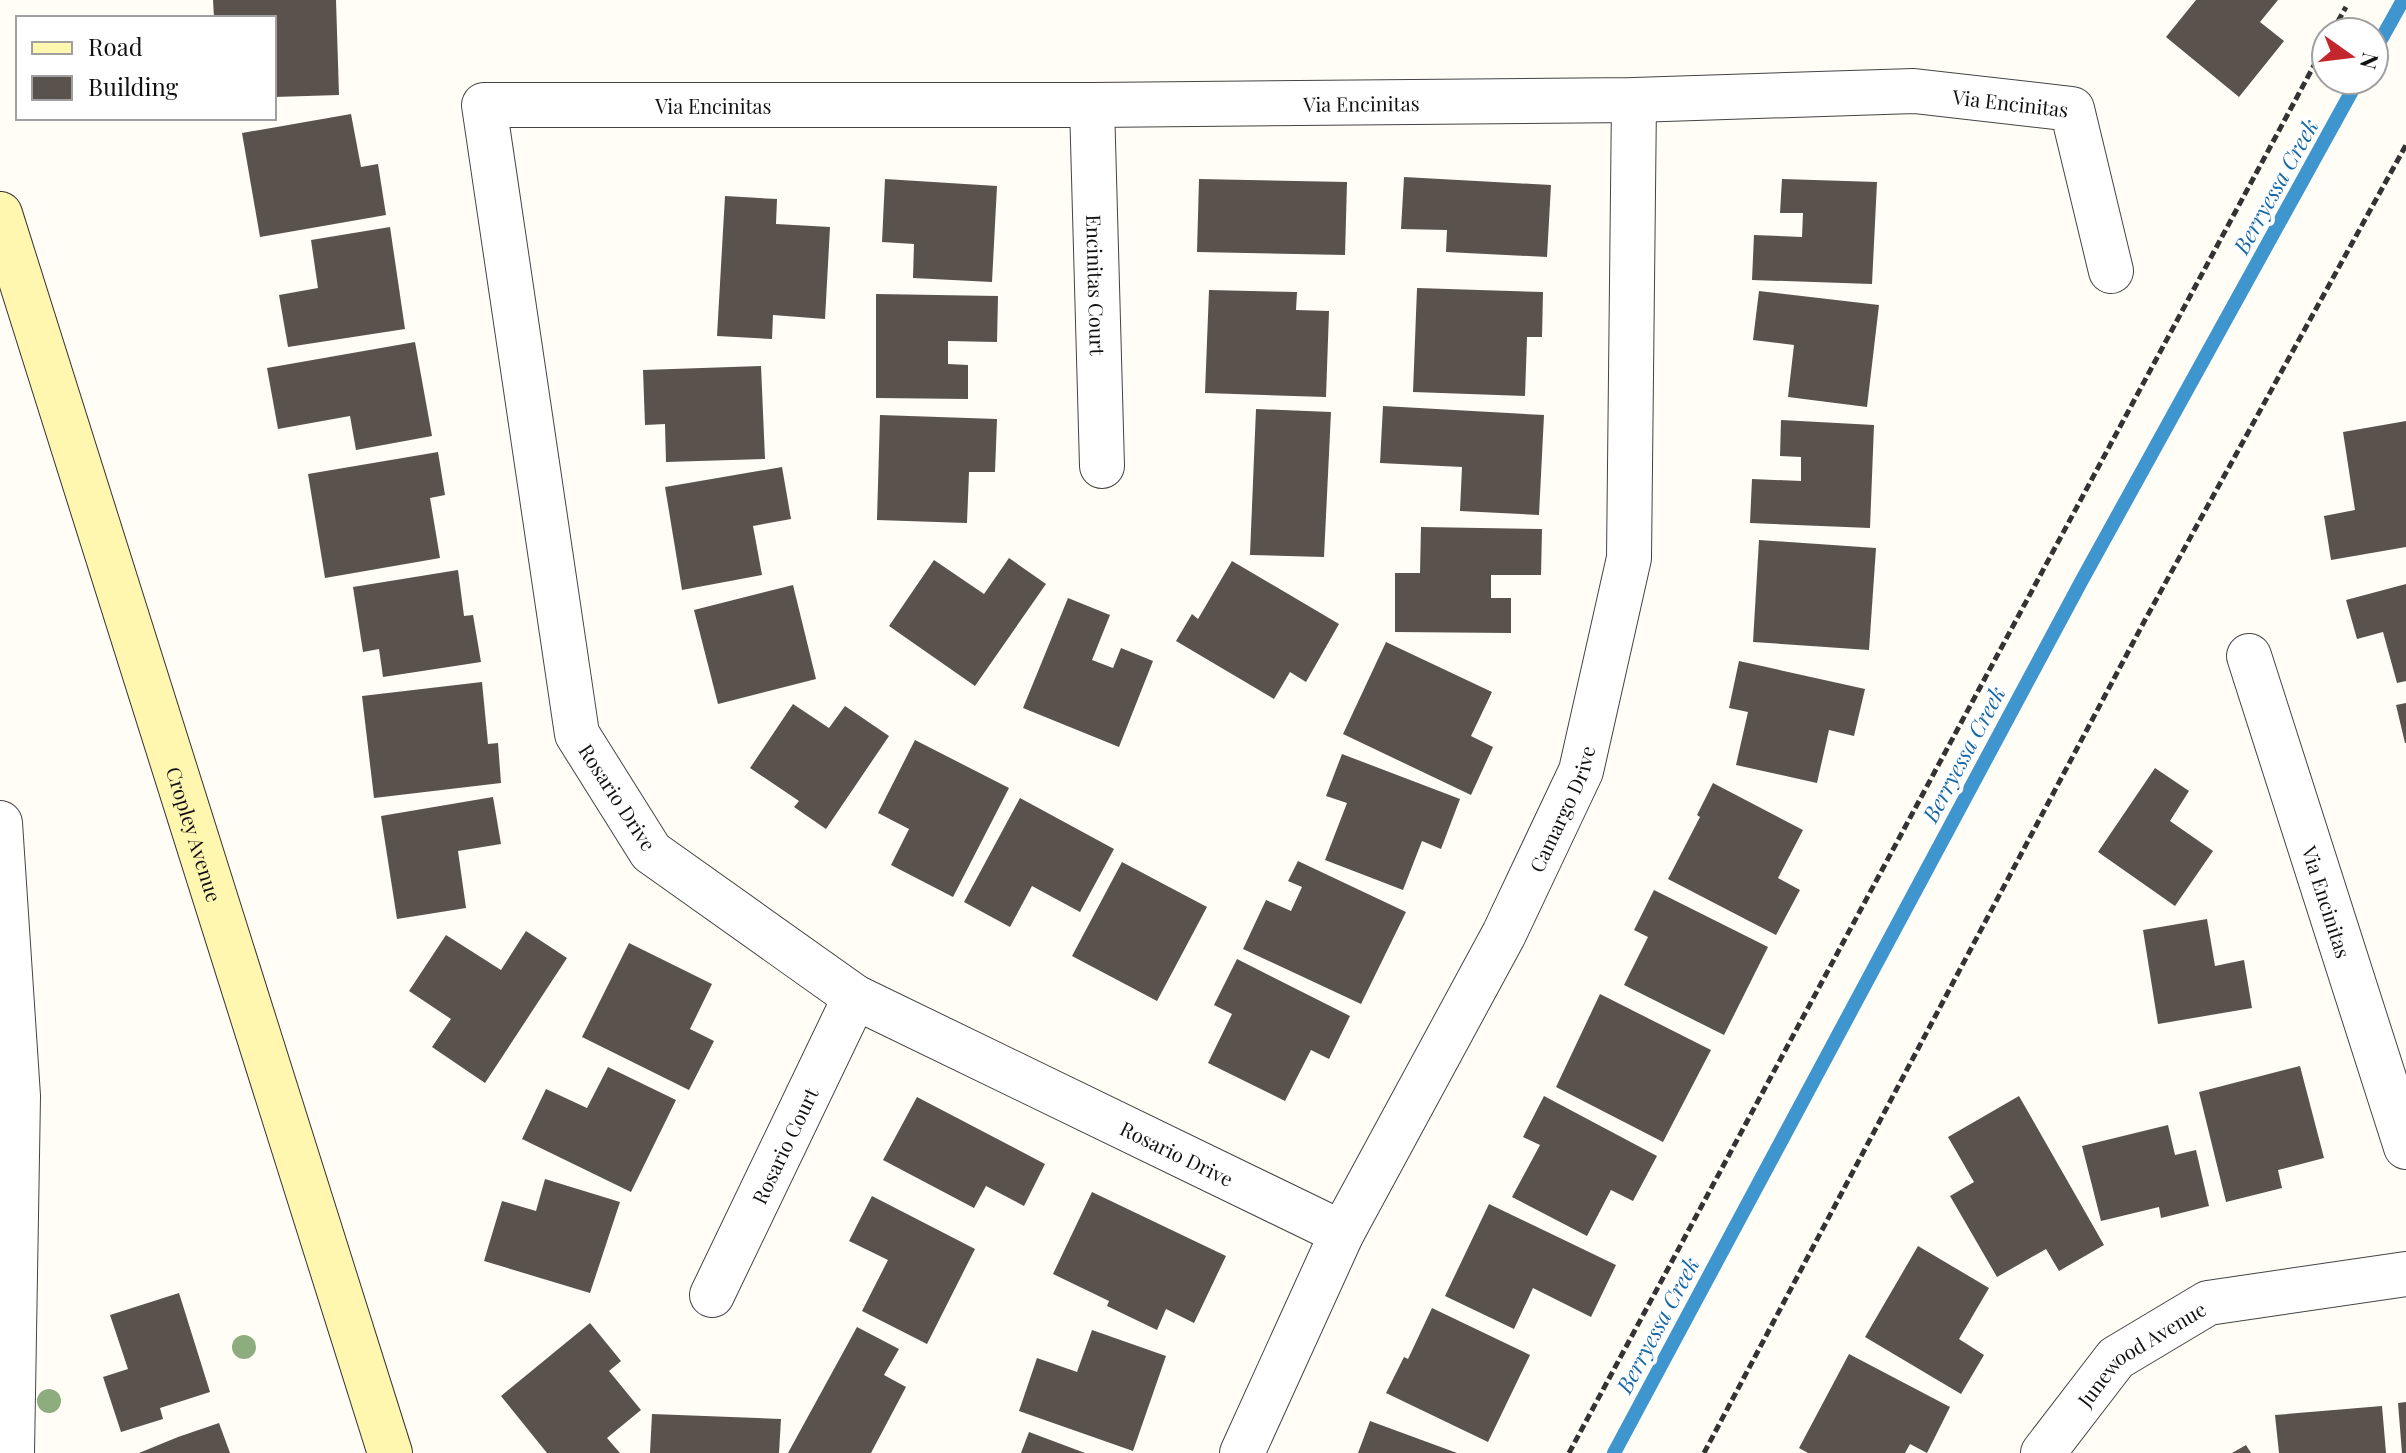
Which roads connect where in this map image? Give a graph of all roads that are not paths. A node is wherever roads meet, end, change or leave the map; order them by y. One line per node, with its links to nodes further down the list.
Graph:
1 (1634, 100): 3 (street, Via Encinitas); 5 (street, Via Encinitas); 12 (street, Camargo Drive)
2 (484, 105): 3 (street, Via Encinitas); 9 (street, Rosario Drive)
3 (1092, 105): 6 (street, Encinitas Court)
4 (0, 214): 16 (main road, Cropley Avenue)
5 (2111, 271)
6 (1102, 466)
7 (2249, 656): 11 (street, Via Encinitas)
8 (0, 823): 10 (street)
9 (855, 997): 12 (street, Rosario Drive); 14 (street, Rosario Court)
10 (9, 1097): 15 (street)
11 (2406, 1147)
12 (1342, 1233): 17 (street, Camargo Drive)
13 (2406, 1274): 18 (street, Junewood Avenue)
14 (712, 1295)
15 (12, 1453)
16 (390, 1453)
17 (1242, 1453)
18 (2043, 1453)

